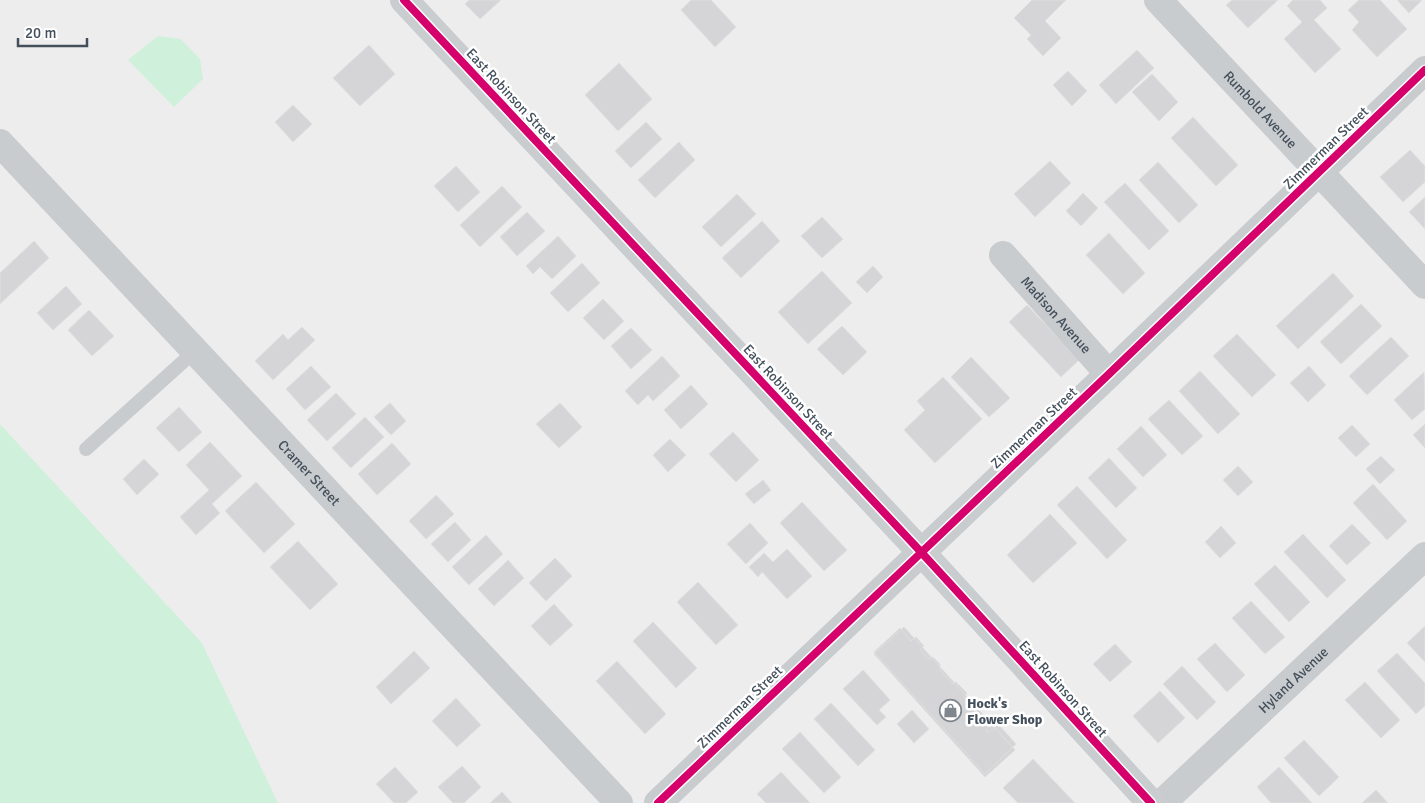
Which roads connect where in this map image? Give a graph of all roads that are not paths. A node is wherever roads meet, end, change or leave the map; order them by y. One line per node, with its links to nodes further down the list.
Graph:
1 (404, 0): 11 (street, East Robinson Street)
2 (1158, 0): 5 (street, Rumbold Avenue)
3 (1425, 70): 5 (street, Zimmerman Street)
4 (0, 144): 8 (street, Cramer Street)
5 (1319, 172): 7 (street, Rumbold Avenue); 9 (street, Zimmerman Street)
6 (1003, 255): 9 (street, Madison Avenue)
7 (1425, 285)
8 (195, 351): 10 (lane); 13 (street, Cramer Street)
9 (1109, 374): 11 (street, Zimmerman Street)
10 (86, 449)
11 (921, 552): 14 (street, Zimmerman Street); 15 (street, East Robinson Street)
12 (1425, 556): 16 (street, Hyland Avenue)
13 (619, 803)
14 (658, 803)
15 (1151, 803)
16 (1162, 803)

